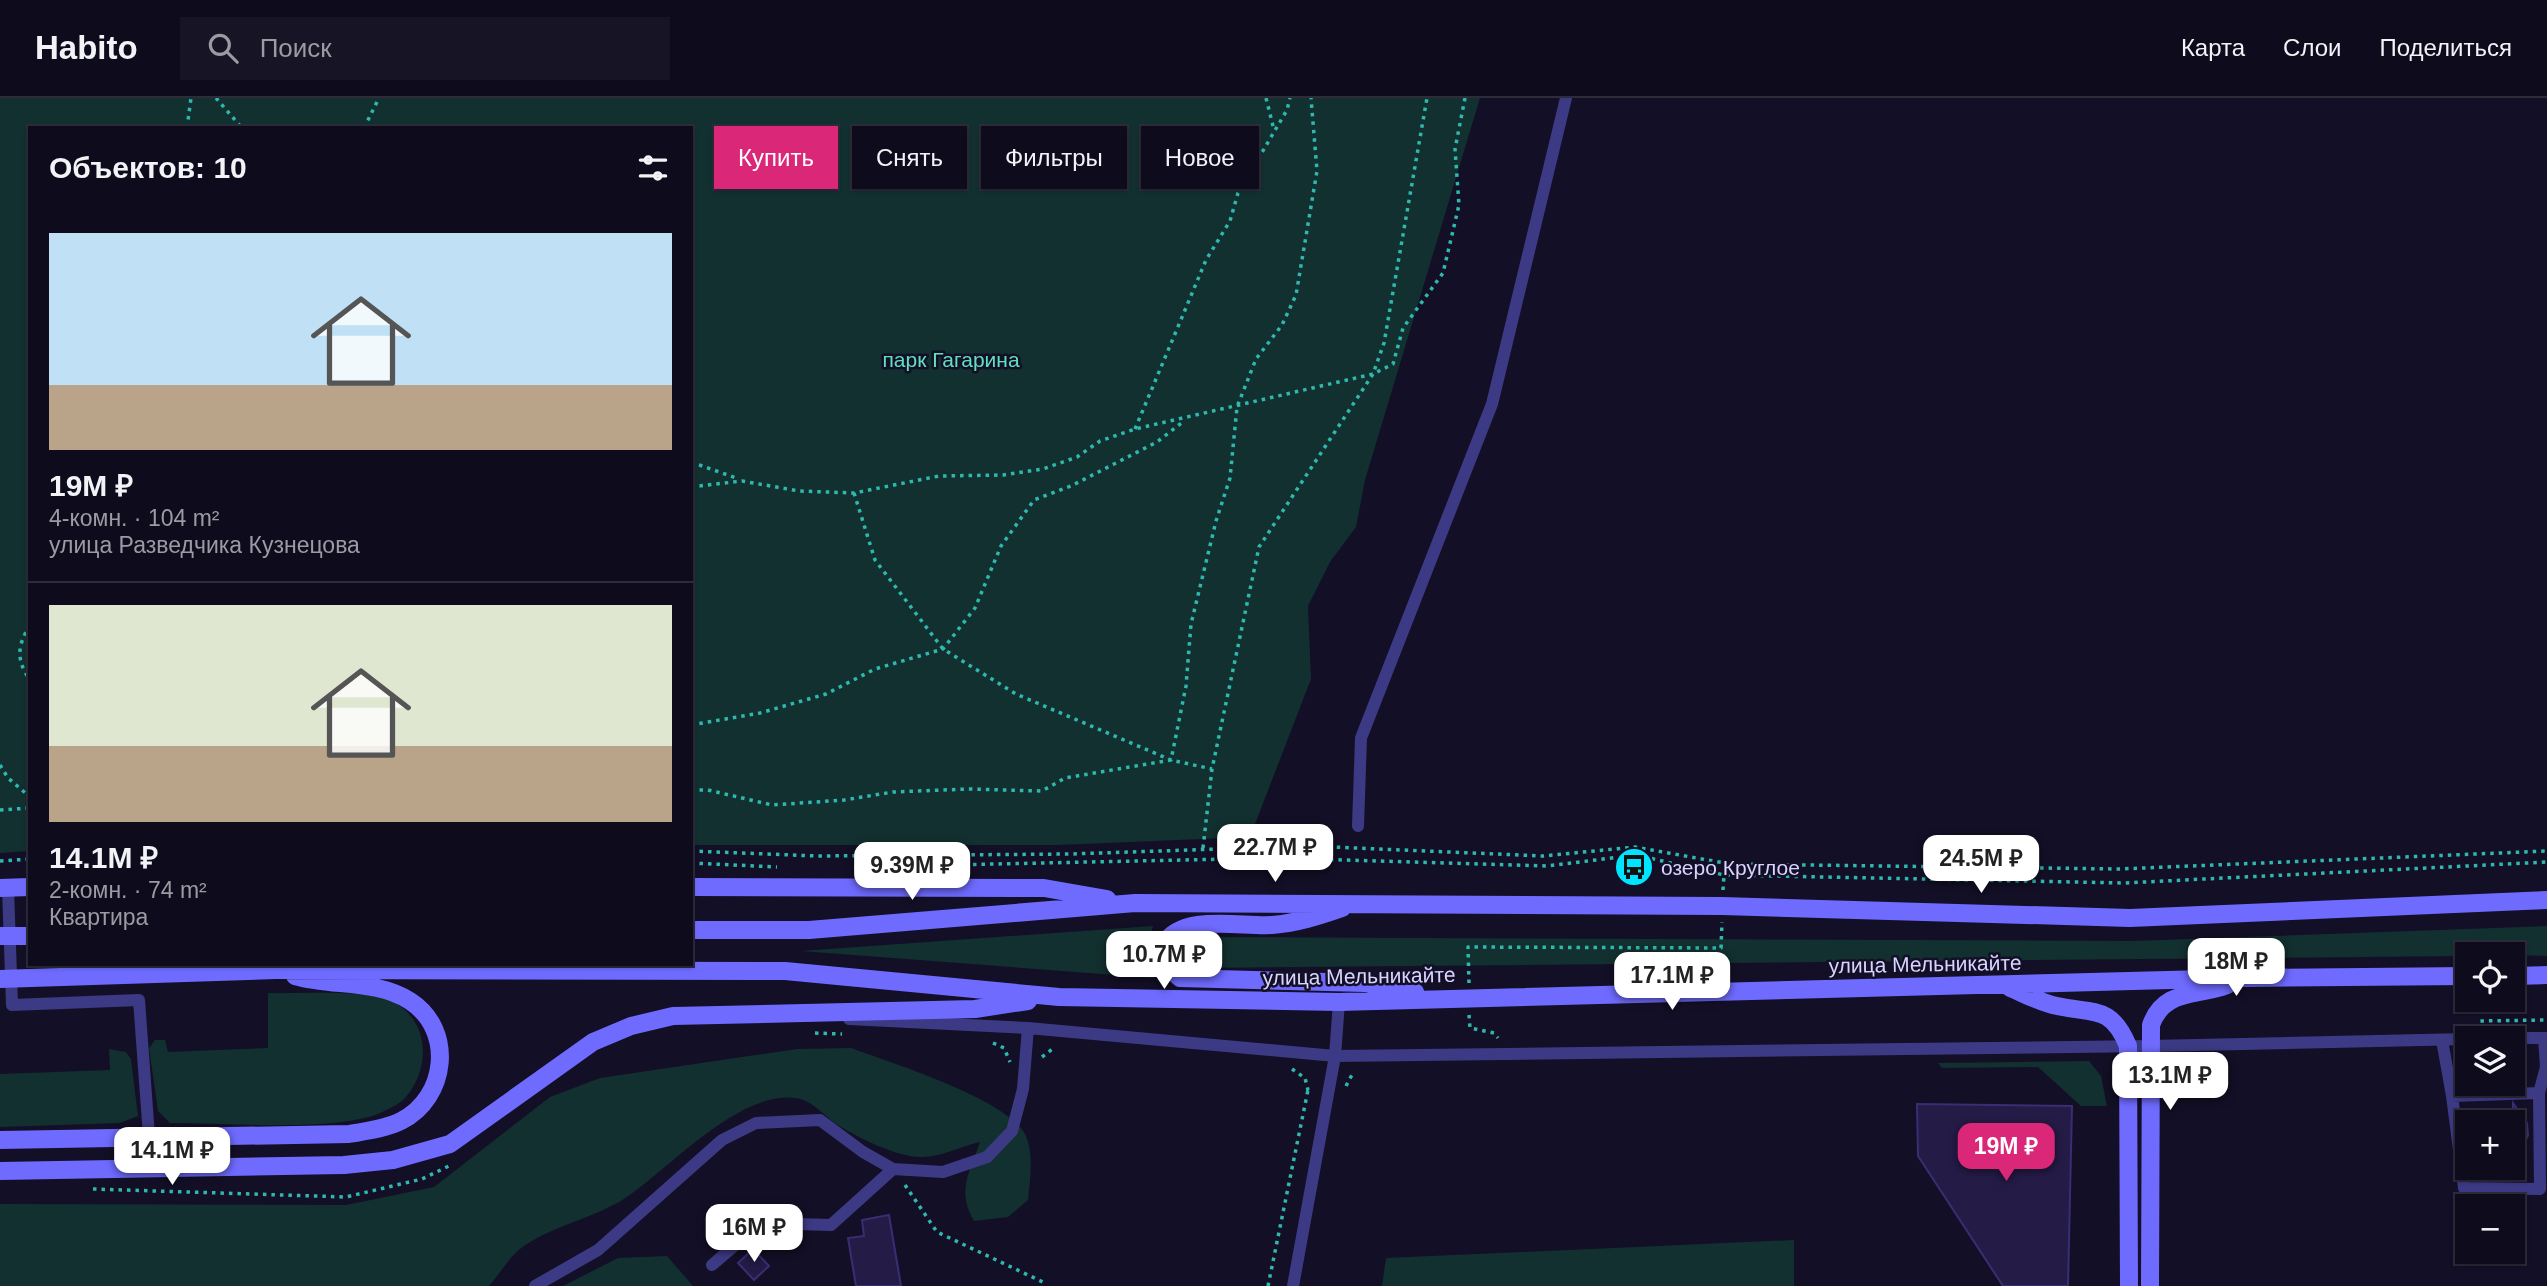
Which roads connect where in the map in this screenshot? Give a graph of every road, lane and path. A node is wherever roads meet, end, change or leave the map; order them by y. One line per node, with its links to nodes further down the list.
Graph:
1 (191, 98): 10 (path)
2 (216, 98): 11 (path)
3 (379, 98): 12 (path)
4 (1266, 98): 13 (path)
5 (1290, 98): 13 (path)
6 (1311, 98): 15 (path)
7 (1427, 98): 14 (path)
8 (1465, 98): 14 (path)
9 (1566, 98): 33 (lane)
10 (187, 126)
11 (240, 126)
12 (365, 126)
13 (1275, 132): 17 (path)
14 (1374, 374): 15 (path); 28 (path)
15 (1237, 407): 16 (path); 26 (path)
16 (1187, 418): 17 (path); 23 (path)
17 (1135, 429): 21 (path)
18 (693, 463): 19 (path)
19 (742, 481): 20 (path); 21 (path)
20 (693, 487)
21 (854, 493): 23 (path)
22 (28, 628): 24 (path)
23 (943, 649): 25 (path); 26 (path)
24 (28, 677)
25 (693, 725)
26 (1171, 760): 28 (path); 29 (path)
27 (0, 765): 30 (path)
28 (1212, 769): 34 (path)
29 (693, 790)
30 (28, 795)
31 (28, 808): 32 (path)
32 (0, 810)
33 (1358, 826)
34 (1203, 848): 35 (path); 36 (path)
35 (693, 851)
36 (2547, 851)
37 (28, 859): 38 (path)
38 (0, 861)
39 (2547, 862): 43 (path)
40 (693, 863): 41 (path)
41 (781, 867)
42 (848, 867): 43 (path)
43 (1724, 875): 50 (path)
44 (28, 887): 46 (main road)
45 (693, 887): 48 (main road)
46 (4, 888): 88 (lane)
47 (2547, 900): 50 (main road)
48 (1135, 903): 49 (main road); 51 (main road)
49 (1355, 903): 50 (main road); 63 (main road)
50 (1723, 906): 61 (path)
51 (693, 930)
52 (0, 936): 53 (main road, bridge)
53 (28, 936)
54 (275, 970): 59 (main road, улица Мельникайте, bridge); 62 (main road, улица Мельникайте); 88 (main road)
55 (2547, 975): 57 (main road)
56 (2455, 976): 58 (main road, улица Мельникайте)
57 (2525, 976)
58 (2244, 978): 60 (main road, улица Мельникайте); 77 (main road)
59 (0, 979)
60 (2004, 985): 61 (main road, улица Мельникайте); 76 (main road)
61 (1469, 996): 63 (main road, улица Мельникайте); 74 (path)
62 (1059, 997): 64 (main road, улица Мельникайте); 65 (main road)
63 (1444, 997): 64 (main road, улица Мельникайте)
64 (1339, 1002): 79 (lane)
65 (780, 1015): 66 (lane); 92 (main road)
66 (1028, 1028): 79 (lane); 80 (lane)
67 (810, 1032): 68 (path)
68 (850, 1034)
69 (2525, 1038): 70 (lane)
70 (2545, 1038): 84 (lane)
71 (985, 1039): 80 (path)
72 (2442, 1040): 73 (lane); 77 (lane); 86 (lane)
73 (2455, 1040)
74 (1502, 1044)
75 (1058, 1045): 80 (path)
76 (2128, 1046): 77 (lane); 79 (lane); 99 (main road)
77 (2151, 1046): 100 (main road)
78 (2188, 1055): 87 (path)
79 (1335, 1056): 85 (lane)
80 (1024, 1067): 91 (lane)
81 (1356, 1067): 85 (path)
82 (1281, 1068): 83 (path)
83 (1308, 1090): 85 (path); 97 (path)
84 (2539, 1093): 86 (lane); 86 (lane)
85 (1325, 1096): 98 (lane)
86 (2452, 1096)
87 (2170, 1115)
88 (149, 1136): 89 (main road)
89 (0, 1140)
90 (461, 1159): 93 (path)
91 (893, 1169): 94 (lane); 95 (path); 96 (lane)
92 (0, 1171)
93 (83, 1189)
94 (712, 1265)
95 (1045, 1283)
96 (535, 1286)
97 (1268, 1286)
98 (1293, 1286)
99 (2129, 1286)
100 (2150, 1286)

